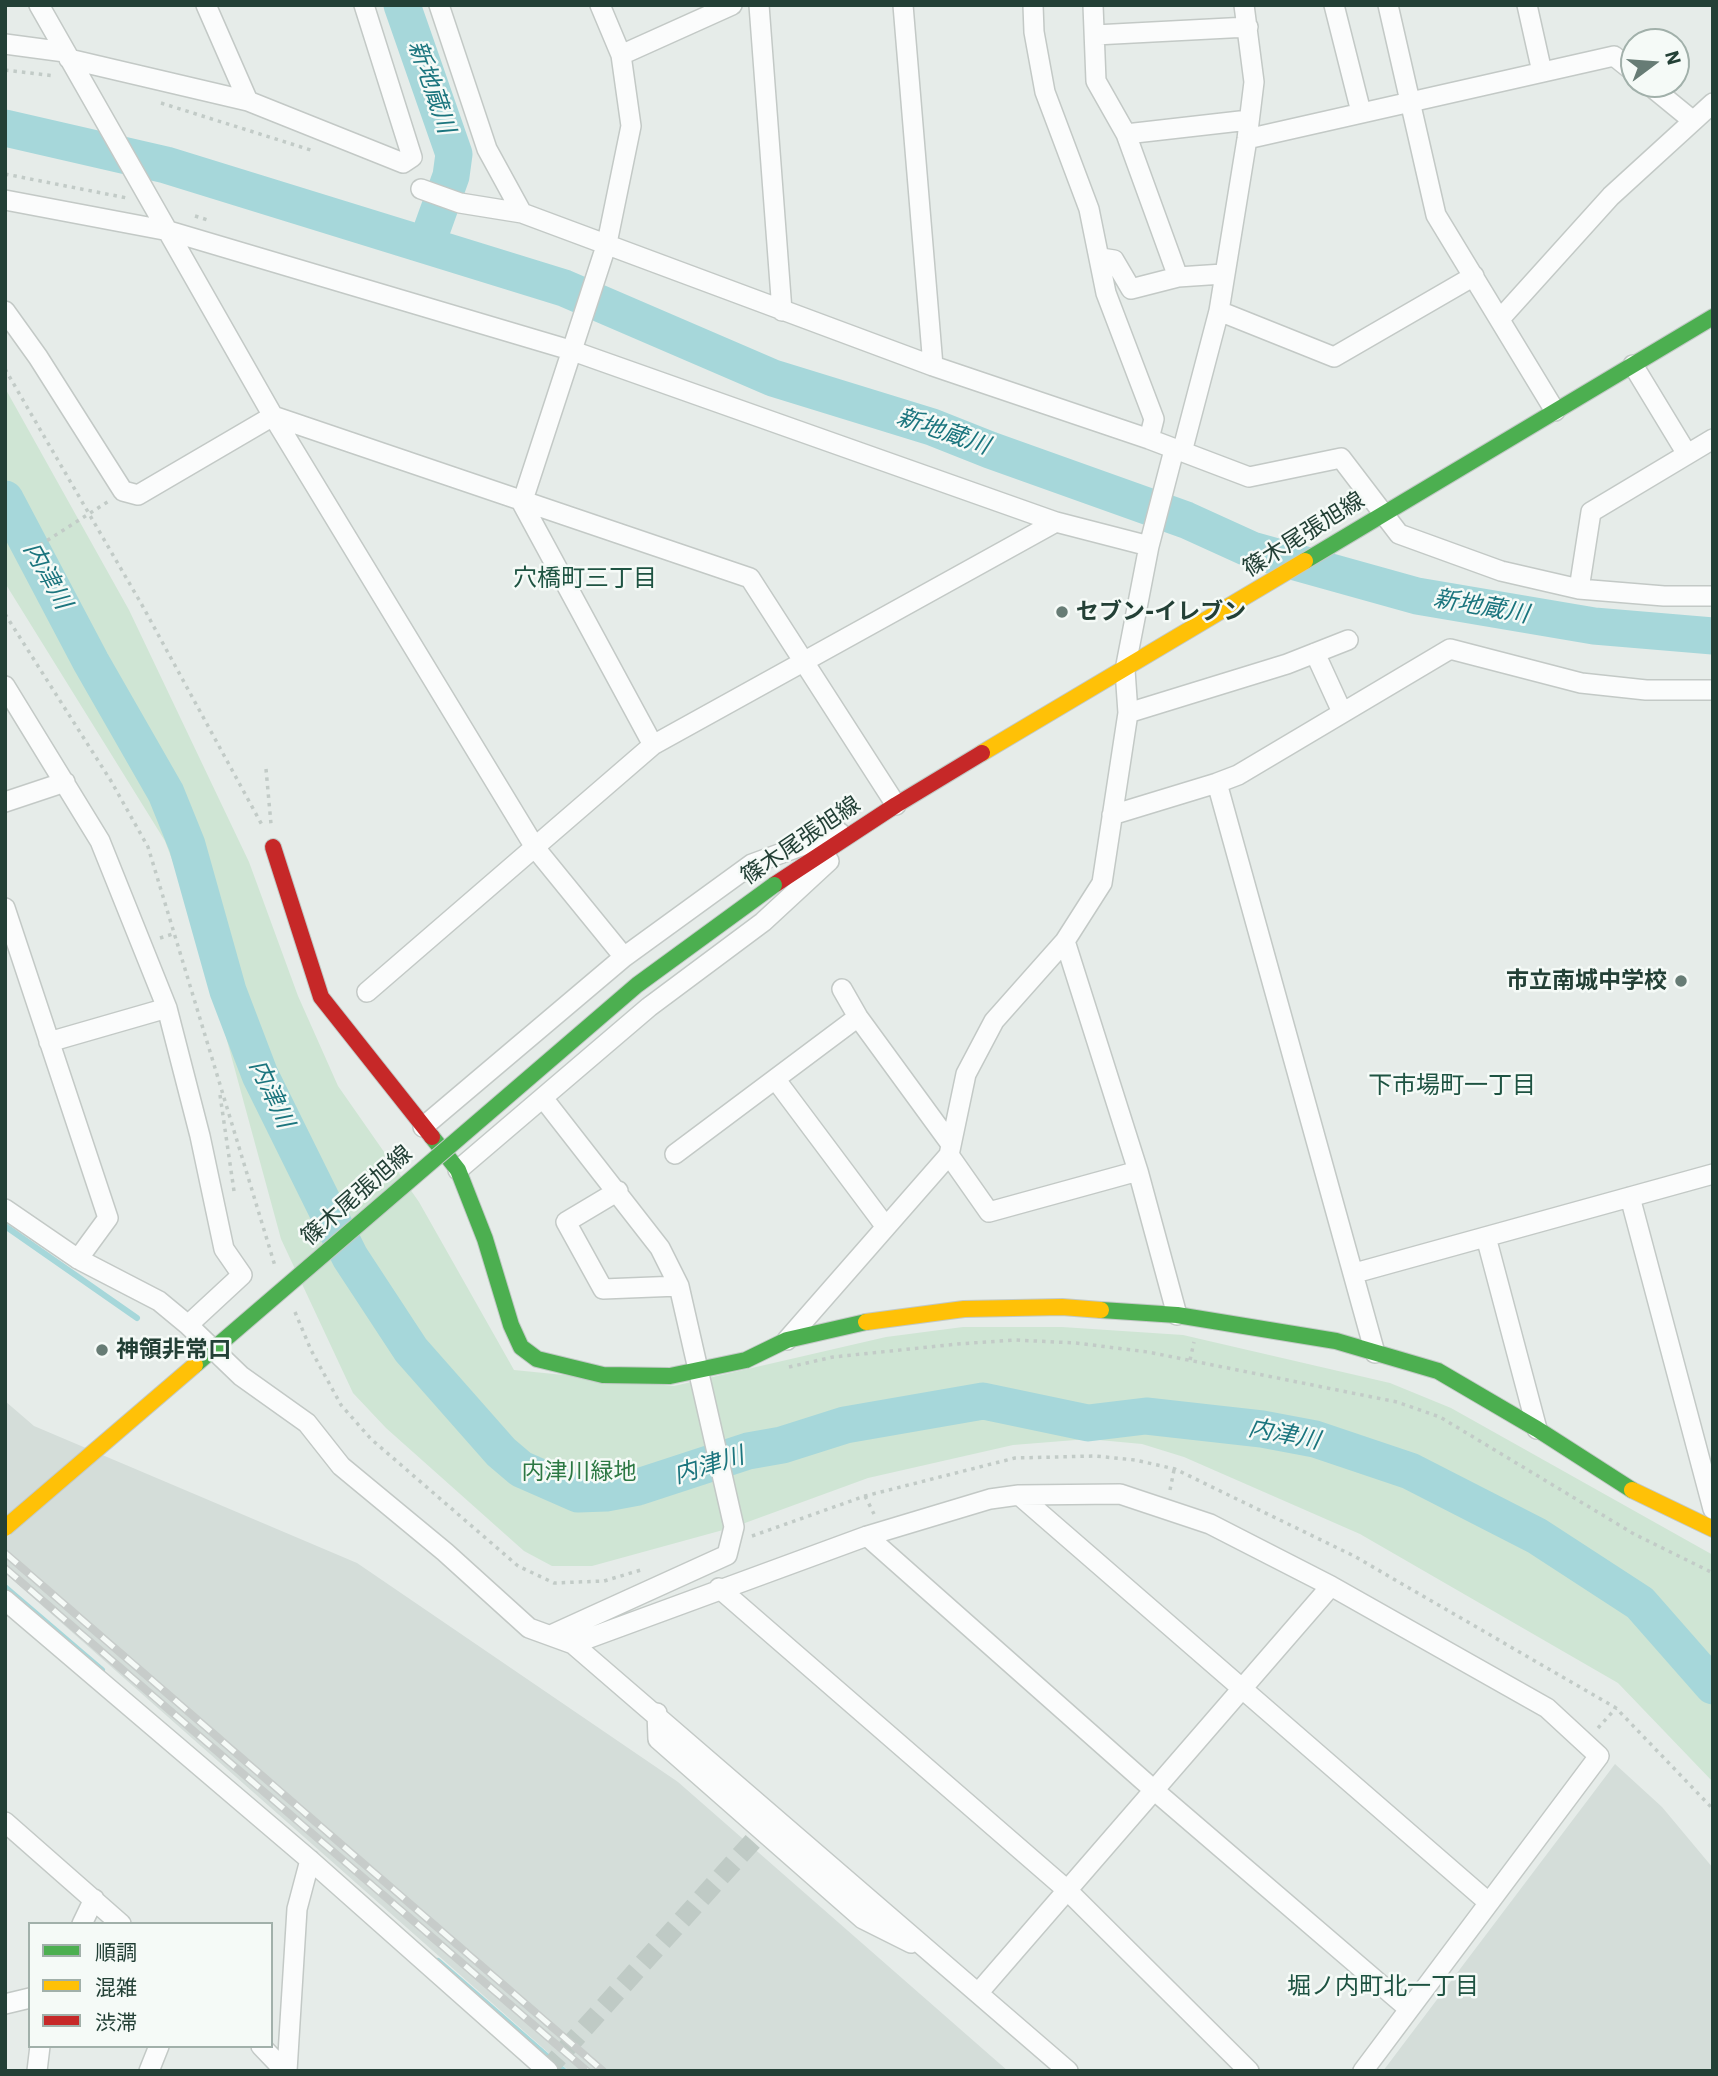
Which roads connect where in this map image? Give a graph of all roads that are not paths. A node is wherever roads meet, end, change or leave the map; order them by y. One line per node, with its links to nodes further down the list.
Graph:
1 (39, 5): 18 (street)
2 (206, 5): 23 (street)
3 (364, 5): 23 (street)
4 (439, 5): 32 (street)
5 (600, 5): 19 (street)
6 (732, 5): 19 (street)
7 (759, 5): 40 (street)
8 (903, 5): 46 (street)
9 (1033, 5): 35 (street)
10 (1093, 5): 16 (street)
11 (1244, 5): 15 (street)
12 (1334, 5): 26 (street)
13 (1388, 5): 24 (street)
14 (1527, 5): 21 (street)
15 (1248, 27): 16 (street); 28 (street)
16 (1095, 35): 29 (street)
17 (5, 44): 18 (street)
18 (67, 55): 23 (street); 33 (street)
19 (621, 55): 34 (street)
20 (1620, 61): 21 (street)
21 (1542, 72): 24 (street)
22 (1665, 98): 27 (street)
23 (248, 101)
24 (1409, 103): 26 (street); 37 (street)
25 (1713, 103): 27 (street)
26 (1361, 112): 28 (street)
27 (1692, 120): 43 (street)
28 (1248, 130): 29 (street); 36 (street)
29 (1126, 134): 38 (street)
30 (421, 189): 32 (street)
31 (5, 200): 33 (street)
32 (522, 213): 34 (street)
33 (169, 231): 44 (street); 48 (street)
34 (605, 249): 40 (street); 44 (street)
35 (1101, 258): 38 (street); 49 (street)
36 (1223, 274): 38 (street); 41 (street)
37 (1474, 276): 41 (street); 43 (street)
38 (1178, 277)
39 (5, 311): 48 (street)
40 (782, 311): 46 (street)
41 (1219, 311): 51 (street)
42 (1713, 317): 45 (main road, 篠木尾張旭線)
43 (1500, 319): 47 (street)
44 (572, 345): 53 (street); 55 (street)
45 (1633, 365): 47 (main road, 篠木尾張旭線); 52 (street)
46 (933, 366): 49 (street)
47 (1555, 411): 54 (main road, 篠木尾張旭線)
48 (272, 416): 53 (street); 75 (street)
49 (1149, 439): 51 (street)
50 (1713, 439): 52 (street)
51 (1176, 454): 54 (street); 56 (street)
52 (1687, 454): 57 (street)
53 (523, 503): 61 (street); 67 (street)
54 (1375, 519): 57 (street); 62 (main road, 篠木尾張旭線)
55 (1056, 522): 56 (street); 61 (street)
56 (1150, 540): 62 (street)
57 (1579, 589): 58 (street)
58 (1713, 596)
59 (1348, 640): 60 (street)
60 (1315, 653): 65 (street); 66 (street)
61 (805, 662): 67 (street); 71 (street)
62 (1125, 670): 65 (street); 71 (main road, 篠木尾張旭線)
63 (5, 686): 68 (street)
64 (1713, 690): 66 (street)
65 (1128, 712): 72 (street)
66 (1342, 712): 69 (street)
67 (653, 745): 75 (street)
68 (65, 782): 70 (street); 81 (street)
69 (1217, 783): 72 (street); 98 (street)
70 (5, 802)
71 (896, 806): 73 (main road, 篠木尾張旭線)
72 (1112, 815): 77 (street)
73 (873, 820): 78 (street); 85 (street); 108 (main road, 篠木尾張旭線, bridge)
74 (273, 847): 86 (main road)
75 (536, 849): 78 (street); 80 (street)
76 (5, 908): 83 (street)
77 (1065, 941): 87 (street); 90 (street)
78 (624, 957): 86 (street)
79 (842, 989): 82 (street)
80 (367, 992)
81 (167, 1008): 83 (street); 101 (street)
82 (858, 1017): 84 (street); 87 (street)
83 (49, 1042): 97 (street)
84 (776, 1080): 88 (street); 95 (street)
85 (543, 1098): 89 (street); 92 (street)
86 (424, 1127): 89 (main road)
87 (949, 1149): 90 (street); 95 (street)
88 (676, 1154)
89 (458, 1170): 104 (main road)
90 (1138, 1171): 100 (street)
91 (1713, 1174): 93 (street)
92 (618, 1191): 99 (street); 99 (street)
93 (1630, 1197): 96 (street); 107 (street)
94 (5, 1209): 97 (street)
95 (886, 1227): 102 (street)
96 (1486, 1237): 98 (street); 105 (street)
97 (78, 1259): 101 (street)
98 (1355, 1273): 103 (street)
99 (679, 1286): 104 (street)
100 (1177, 1315): 102 (main road); 103 (main road)
101 (188, 1325): 114 (street)
102 (787, 1340): 104 (main road)
103 (1375, 1353): 105 (main road)
104 (701, 1379): 114 (street)
105 (1537, 1429): 109 (main road)
106 (1019, 1495): 110 (street); 111 (street); 116 (street)
107 (1713, 1509)
108 (5, 1528)
109 (1713, 1529)
110 (867, 1536): 112 (street); 117 (street)
111 (1331, 1586): 116 (street); 122 (street)
112 (719, 1588): 115 (street); 120 (street)
113 (5, 1600): 119 (street)
114 (551, 1635): 115 (street)
115 (573, 1644): 125 (street)
116 (1242, 1690): 117 (street); 122 (street)
117 (1155, 1791): 120 (street); 128 (street)
118 (5, 1822): 121 (street)
119 (310, 1860): 134 (street); 135 (street)
120 (1068, 1891): 125 (street); 137 (street)
121 (94, 1899): 123 (street); 124 (street)
122 (1488, 1902): 128 (street)
123 (83, 1922)
124 (119, 1922)
125 (979, 1992): 136 (street)
126 (28, 1998): 127 (street)
127 (5, 2004)
128 (1409, 2008): 138 (street)
129 (40, 2048): 132 (street)
130 (158, 2048): 133 (street)
131 (263, 2048): 134 (street)
132 (37, 2071)
133 (149, 2071)
134 (286, 2071)
135 (548, 2071)
136 (1068, 2071)
137 (1249, 2071)
138 (1363, 2071)

